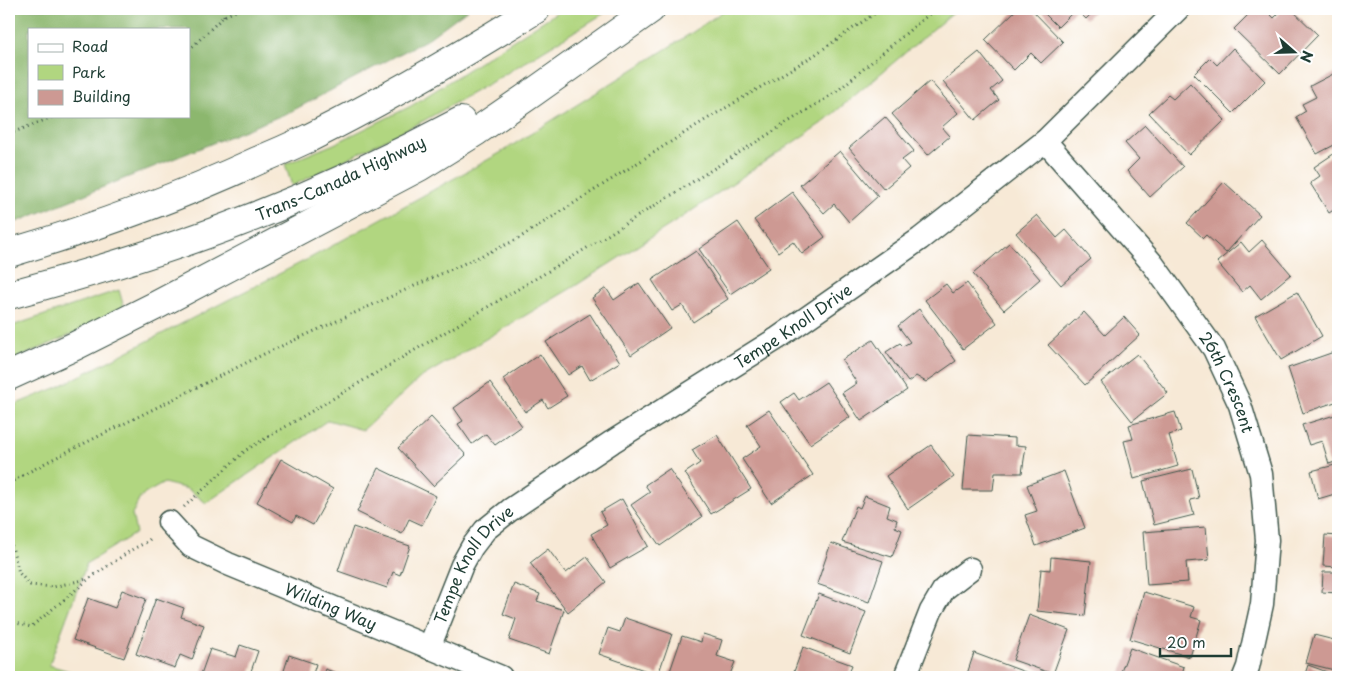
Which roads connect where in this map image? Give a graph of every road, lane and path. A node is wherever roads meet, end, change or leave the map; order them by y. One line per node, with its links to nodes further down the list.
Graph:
1 (224, 9): 8 (path)
2 (240, 9): 8 (path)
3 (536, 9): 13 (highway)
4 (650, 9): 14 (highway, Trans-Canada Highway); 15 (highway)
5 (881, 9): 16 (path)
6 (935, 9): 17 (path)
7 (1178, 9): 12 (street, Tempe Knoll Drive)
8 (224, 16): 9 (path)
9 (190, 49)
10 (49, 118): 11 (path)
11 (9, 134)
12 (1046, 141): 22 (street, Tempe Knoll Drive); 25 (street, 26th Crescent)
13 (9, 253)
14 (9, 295)
15 (9, 376)
16 (9, 483)
17 (169, 522): 20 (path); 22 (street, Wilding Way)
18 (10, 542): 20 (path)
19 (970, 569): 24 (street)
20 (90, 578): 21 (path)
21 (9, 621)
22 (429, 648): 23 (street, Wilding Way)
23 (501, 677)
24 (905, 677)
25 (1244, 677)

